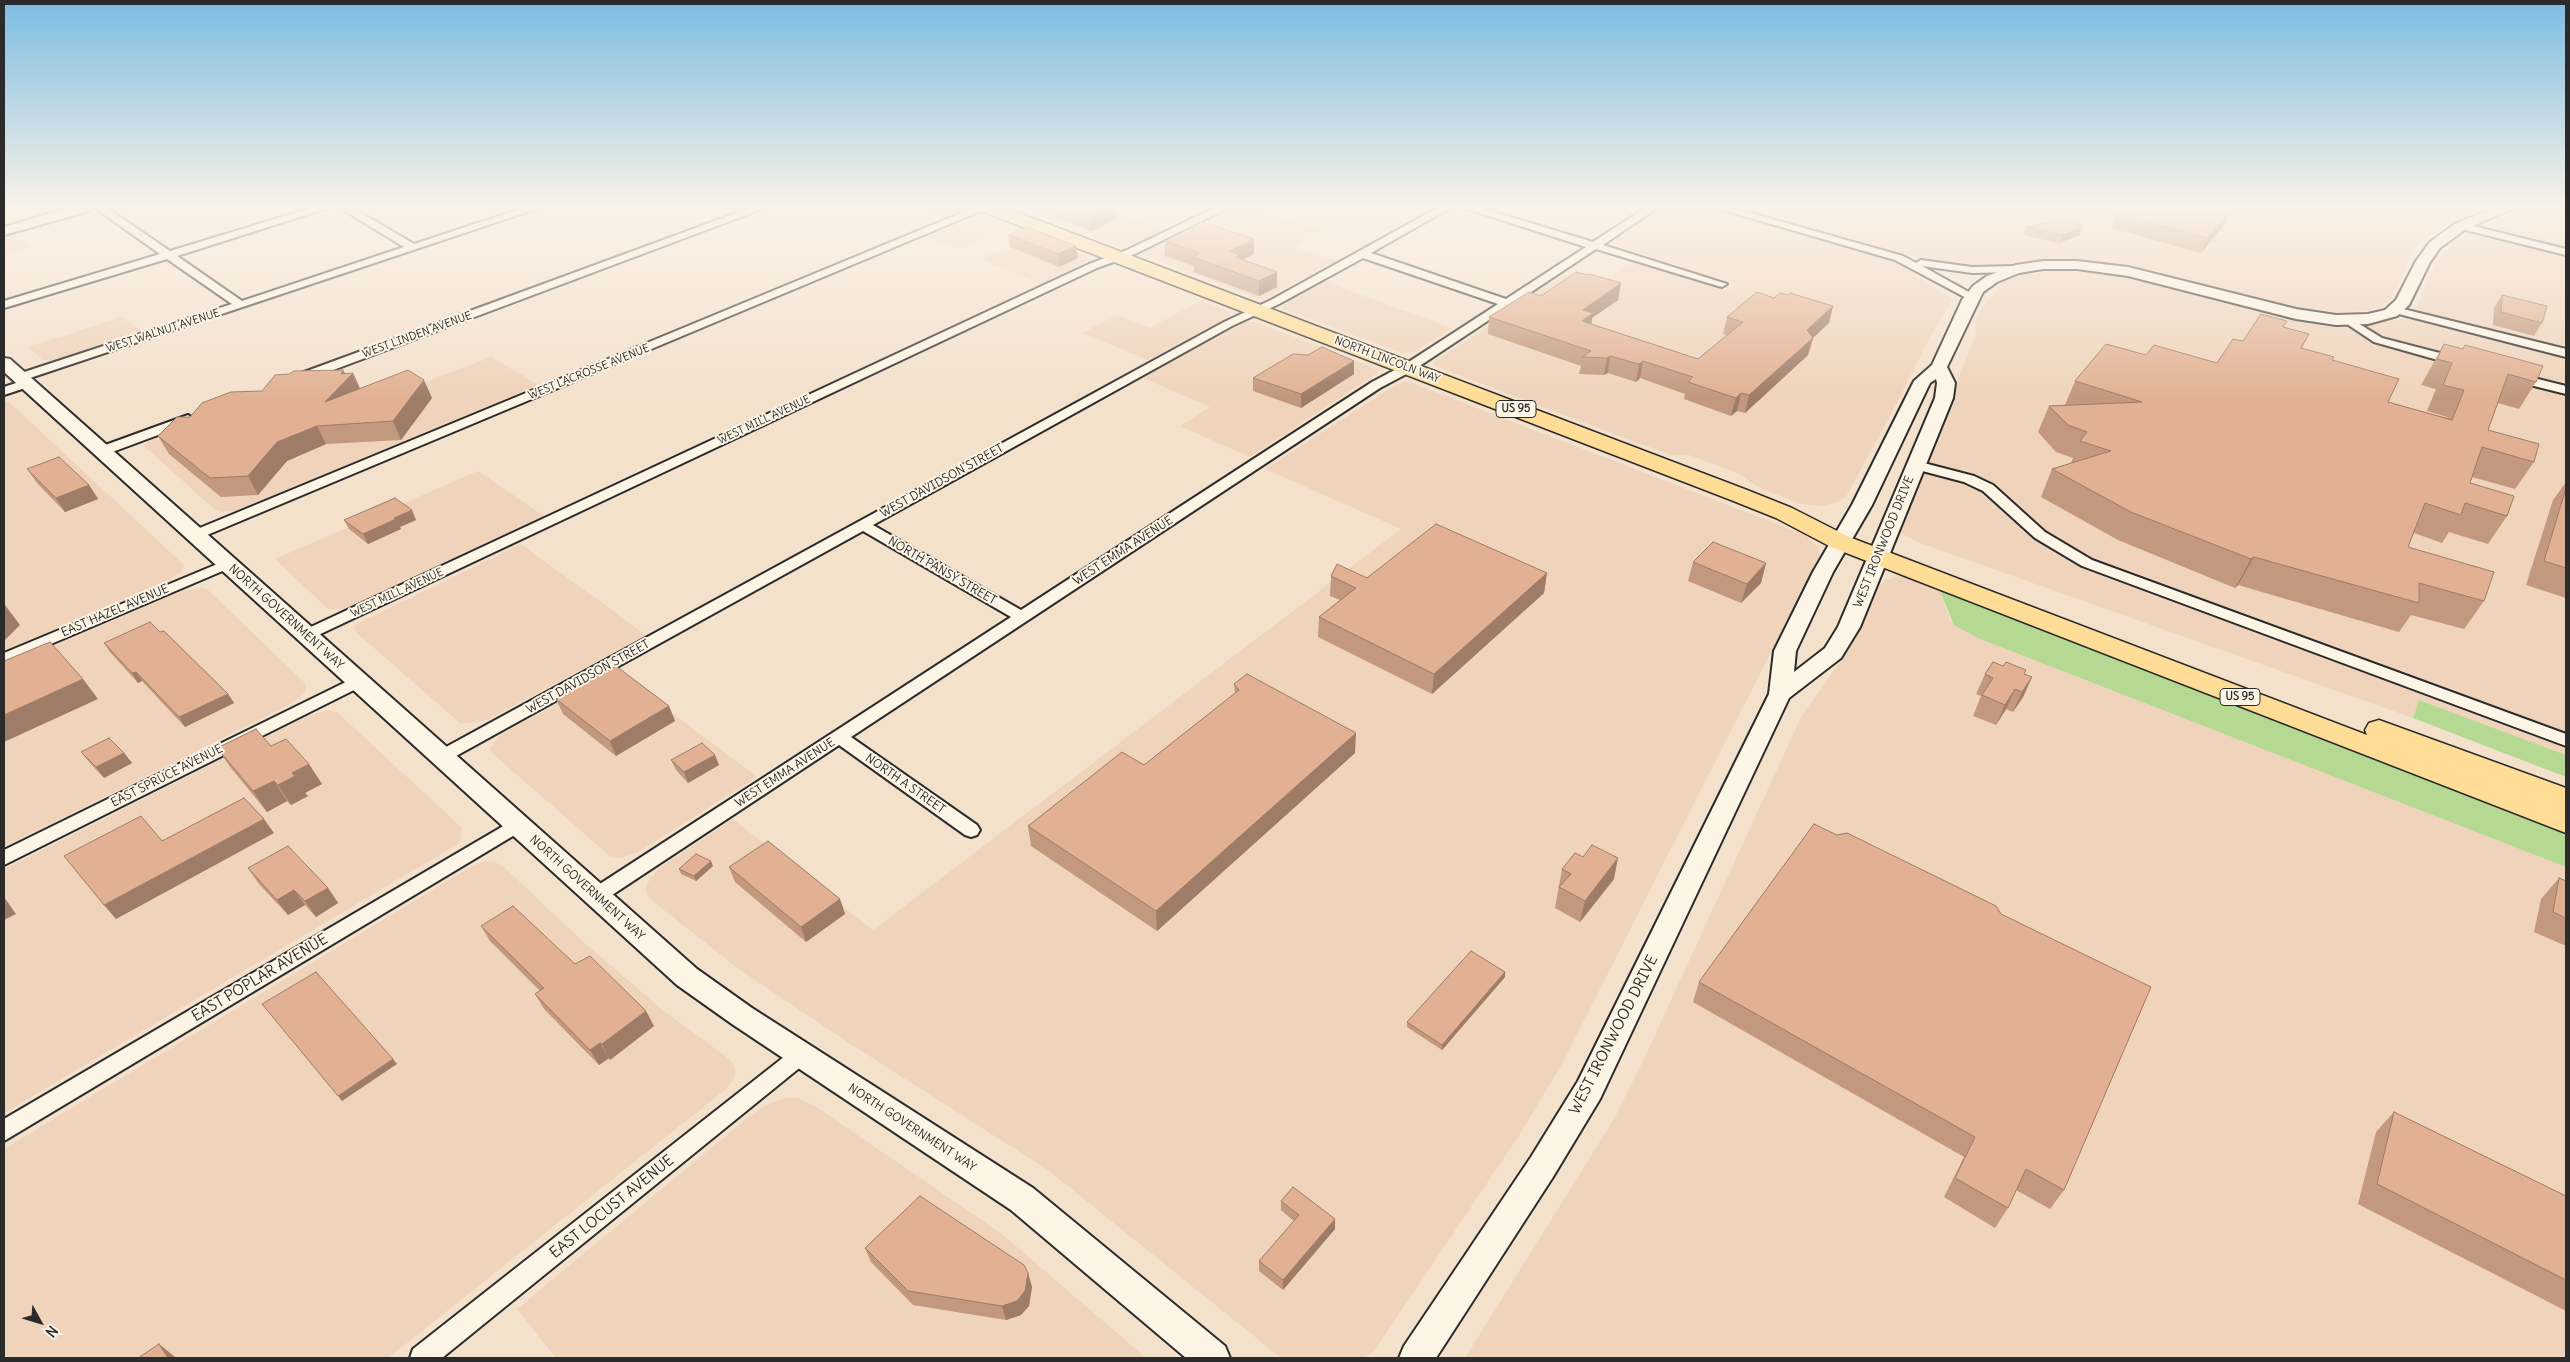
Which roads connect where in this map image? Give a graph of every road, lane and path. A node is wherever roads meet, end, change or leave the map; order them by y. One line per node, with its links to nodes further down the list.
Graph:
1 (115, 272): 19 (street)
2 (194, 272): 20 (street)
3 (342, 272): 20 (street, WEST WALNUT AVENUE)
4 (588, 272): 30 (street, WEST LINDEN AVENUE)
5 (830, 272): 36 (street, WEST LACROSSE AVENUE)
6 (1081, 272): 41 (street, WEST MILL AVENUE)
7 (1155, 272): 21 (highway, NORTH LINCOLN WAY / US 95)
8 (1329, 272): 21 (street, WEST DAVIDSON STREET)
9 (1414, 272): 18 (street)
10 (1556, 272): 18 (street, WEST EMMA AVENUE)
11 (1679, 272): 16 (street)
12 (1924, 272): 17 (street)
13 (2011, 272): 17 (street, WEST IRONWOOD DRIVE)
14 (2121, 272): 23 (street, WEST IRONWOOD DRIVE)
15 (2419, 272): 22 (street)
16 (1722, 284)
17 (1972, 298): 26 (street, WEST IRONWOOD DRIVE)
18 (1507, 303): 27 (street, WEST EMMA AVENUE)
19 (4, 305)
20 (241, 305): 29 (street, WEST WALNUT AVENUE)
21 (1257, 310): 27 (highway, NORTH LINCOLN WAY / US 95); 35 (street, WEST DAVIDSON STREET)
22 (2395, 310): 23 (street, WEST IRONWOOD DRIVE); 24 (street)
23 (2348, 320): 25 (street)
24 (2566, 354)
25 (2475, 366)
26 (1939, 367): 34 (street, WEST IRONWOOD DRIVE); 37 (street, WEST IRONWOOD DRIVE)
27 (1408, 368): 37 (highway, NORTH LINCOLN WAY / US 95); 40 (street, WEST EMMA AVENUE)
28 (2502, 374): 31 (street)
29 (13, 379): 33 (street, NORTH GOVERNMENT WAY)
30 (284, 384)
31 (2566, 390)
32 (200, 415): 33 (street)
33 (102, 451): 36 (street, NORTH GOVERNMENT WAY)
34 (1916, 465): 38 (street, WEST IRONWOOD DRIVE); 46 (street)
35 (863, 525): 40 (street, NORTH PANSY STREET); 47 (street, WEST DAVIDSON STREET)
36 (195, 535): 39 (street, NORTH GOVERNMENT WAY)
37 (1844, 535): 38 (highway, US 95); 44 (street, WEST IRONWOOD DRIVE)
38 (1881, 550): 44 (street, WEST IRONWOOD DRIVE); 48 (highway, US 95); 49 (highway, US 95)
39 (227, 564): 41 (street, NORTH GOVERNMENT WAY); 42 (street, EAST HAZEL AVENUE)
40 (1022, 618): 45 (street, WEST EMMA AVENUE)
41 (306, 635): 43 (street, NORTH GOVERNMENT WAY)
42 (4, 659)
43 (358, 681): 47 (street, NORTH GOVERNMENT WAY); 52 (street, EAST SPRUCE AVENUE)
44 (1780, 694): 58 (street, WEST IRONWOOD DRIVE)
45 (839, 737): 51 (street, NORTH A STREET); 53 (street, WEST EMMA AVENUE)
46 (2566, 740)
47 (441, 757): 50 (street, NORTH GOVERNMENT WAY)
48 (2566, 800)
49 (2566, 822)
50 (517, 825): 53 (street, NORTH GOVERNMENT WAY); 55 (street, EAST POPLAR AVENUE)
51 (971, 830)
52 (4, 858)
53 (596, 896): 54 (street, NORTH GOVERNMENT WAY)
54 (801, 1055): 56 (street, EAST LOCUST AVENUE); 57 (street, NORTH GOVERNMENT WAY)
55 (4, 1131)
56 (422, 1358)
57 (1213, 1358)
58 (1416, 1358)

